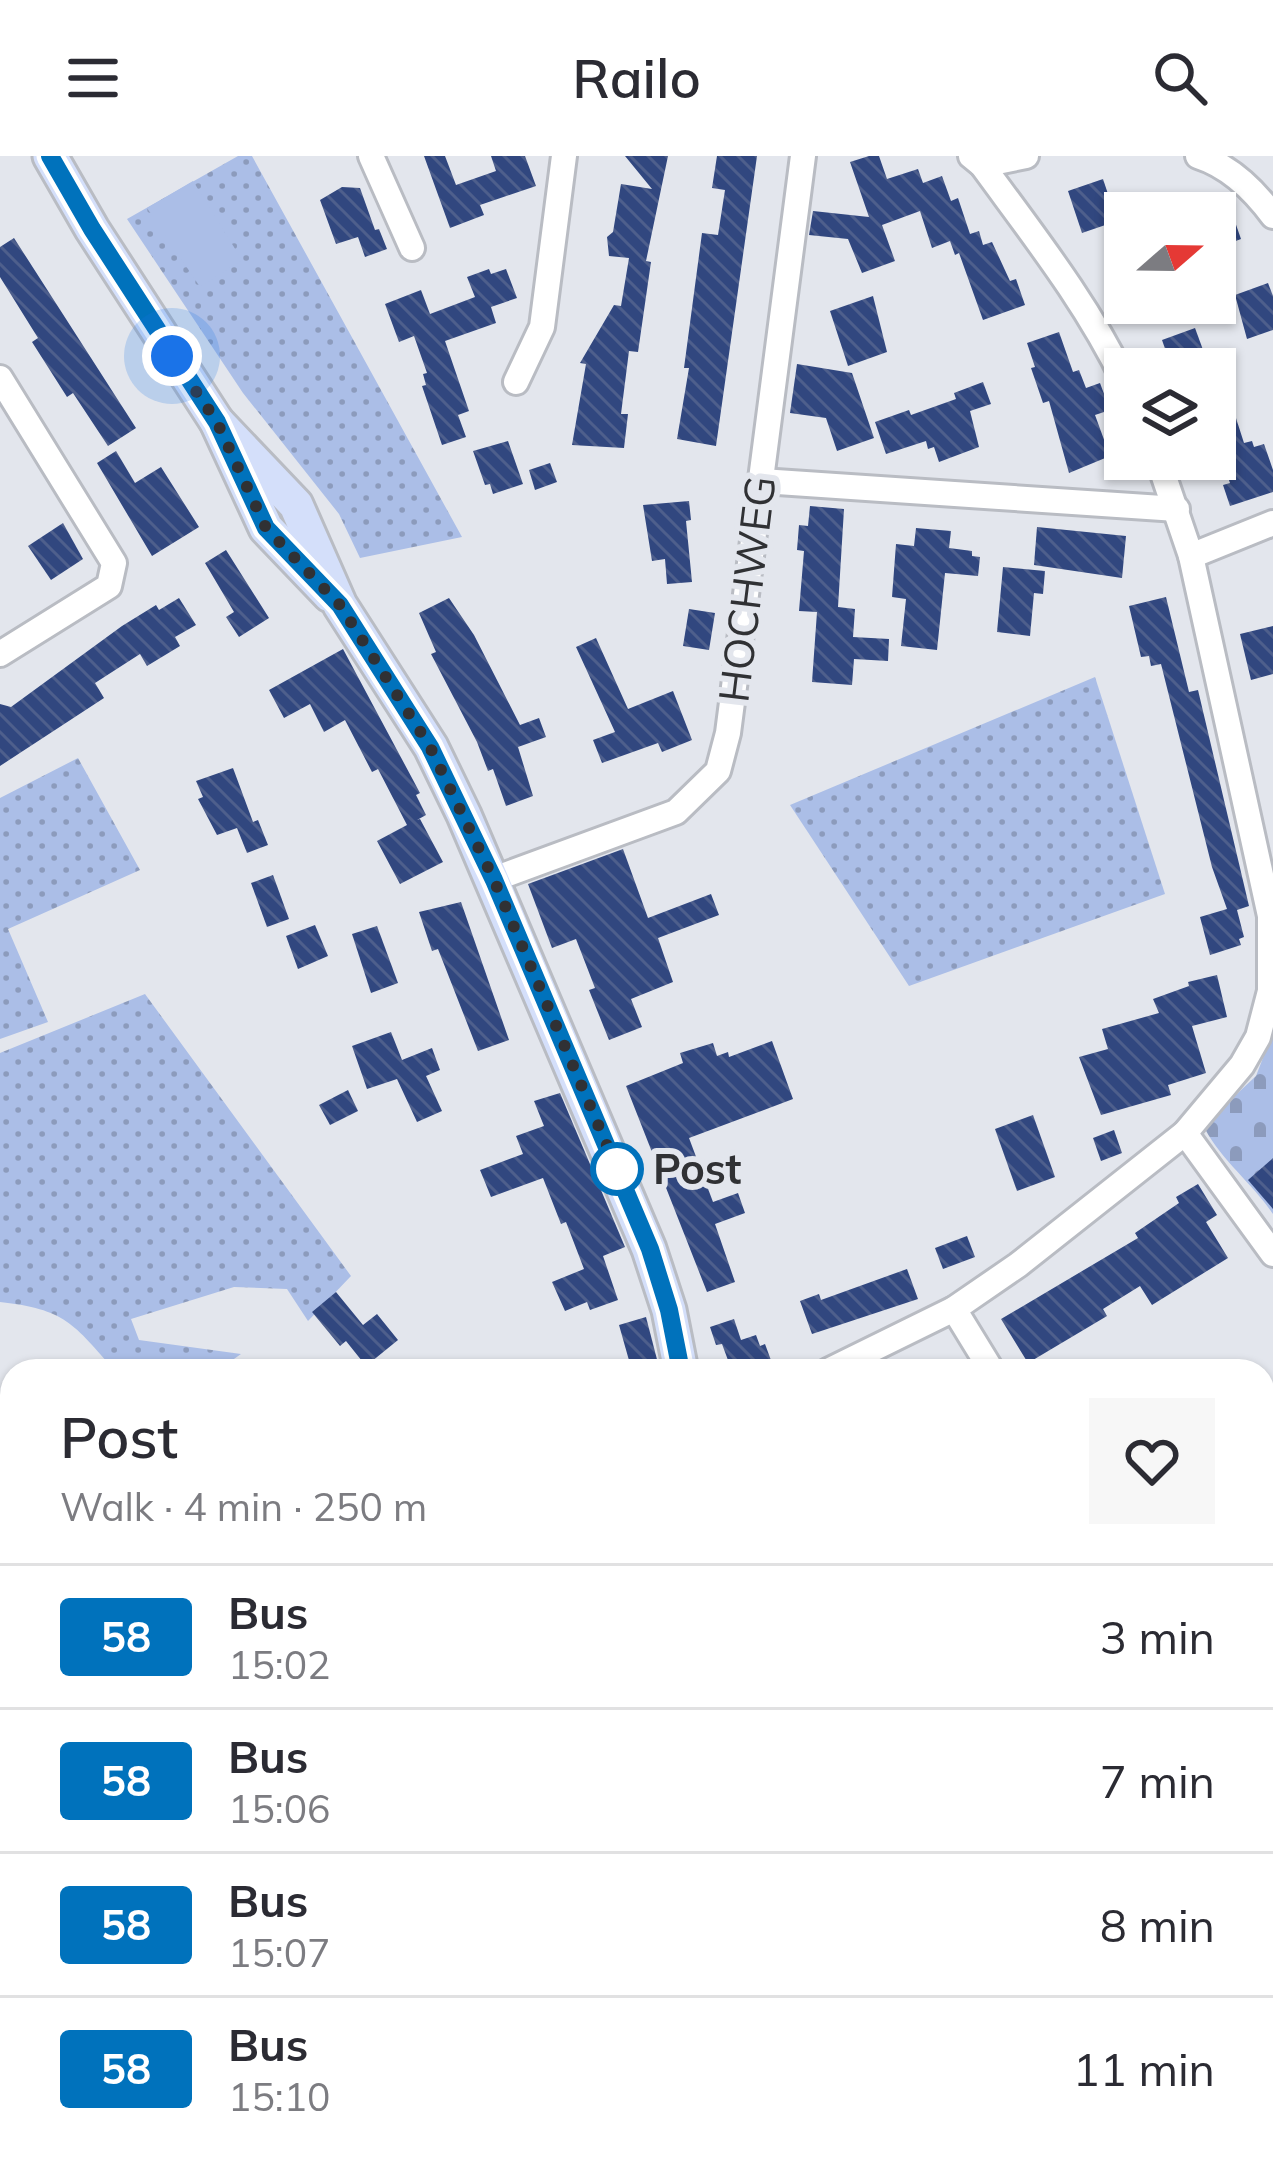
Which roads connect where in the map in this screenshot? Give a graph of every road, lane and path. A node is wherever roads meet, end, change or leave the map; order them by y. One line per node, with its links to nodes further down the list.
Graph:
1 (50, 156): 19 (street)
2 (371, 156): 9 (street)
3 (564, 156): 12 (street)
4 (803, 156): 14 (street, HOCHWEG)
5 (1026, 156): 7 (street)
6 (1198, 156): 8 (street)
7 (976, 160): 10 (street)
8 (1273, 216)
9 (412, 248)
10 (1108, 348)
11 (0, 378): 18 (street)
12 (516, 382)
13 (1166, 480): 15 (street)
14 (761, 482): 15 (street); 19 (street, HOCHWEG)
15 (1177, 509): 17 (street)
16 (1273, 523): 17 (street)
17 (1190, 556): 20 (street)
18 (0, 654)
19 (494, 880): 23 (street)
20 (1185, 1133): 21 (street); 22 (street)
21 (1273, 1254)
22 (954, 1309): 24 (street); 25 (street)
23 (679, 1359)
24 (852, 1359)
25 (985, 1359)

